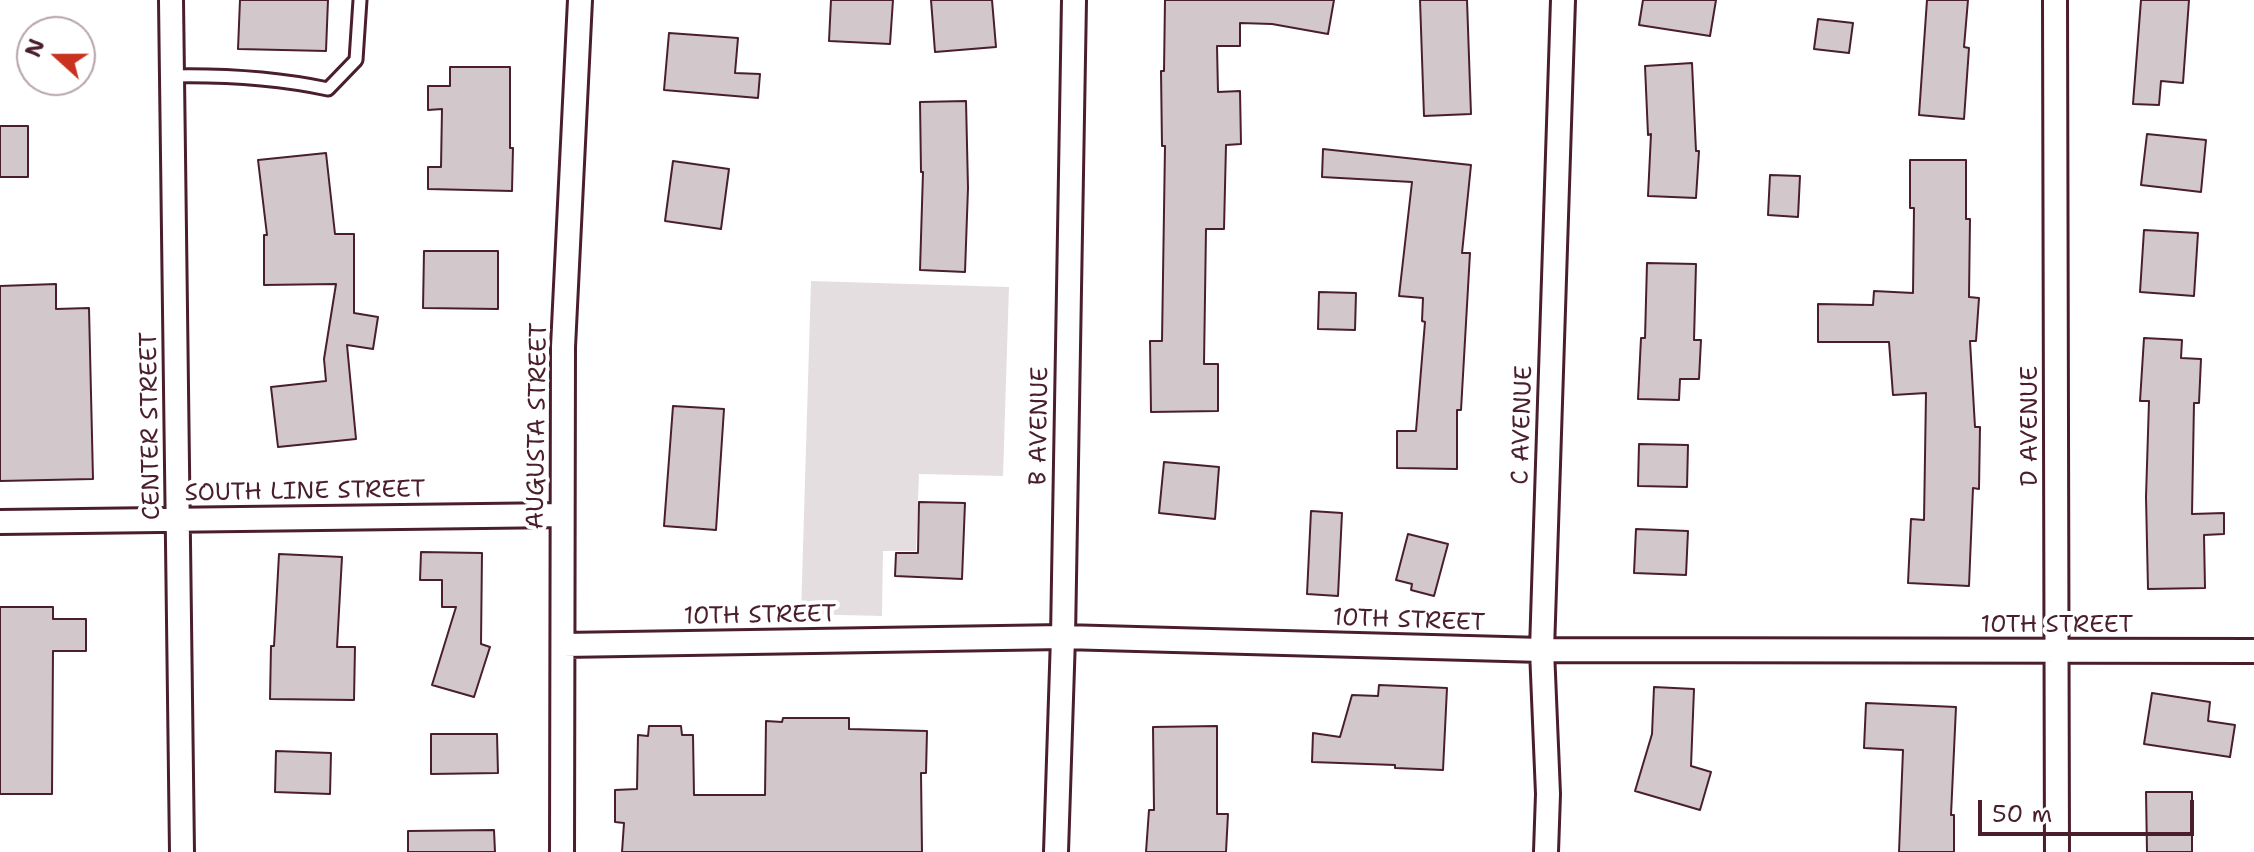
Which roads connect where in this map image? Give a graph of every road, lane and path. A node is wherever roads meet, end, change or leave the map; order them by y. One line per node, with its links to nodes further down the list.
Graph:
1 (171, 0): 7 (street, CENTER STREET)
2 (360, 0): 7 (lane)
3 (580, 0): 8 (street, AUGUSTA STREET)
4 (1074, 0): 11 (street, B AVENUE)
5 (1563, 0): 13 (street, C AVENUE)
6 (2055, 0): 15 (street, D AVENUE)
7 (172, 76): 9 (street, CENTER STREET)
8 (562, 515): 9 (street, SOUTH LINE STREET); 12 (street, AUGUSTA STREET)
9 (178, 520): 10 (street, SOUTH LINE STREET); 16 (street, CENTER STREET)
10 (0, 522)
11 (1063, 637): 12 (street, 10TH STREET); 13 (street, 10TH STREET); 18 (street, B AVENUE)
12 (563, 645): 17 (street, AUGUSTA STREET)
13 (1542, 650): 15 (street, 10TH STREET); 19 (street, C AVENUE)
14 (2254, 651): 15 (street, 10TH STREET)
15 (2057, 652): 20 (street, D AVENUE)
16 (182, 852)
17 (562, 852)
18 (1056, 852)
19 (1546, 852)
20 (2057, 852)

